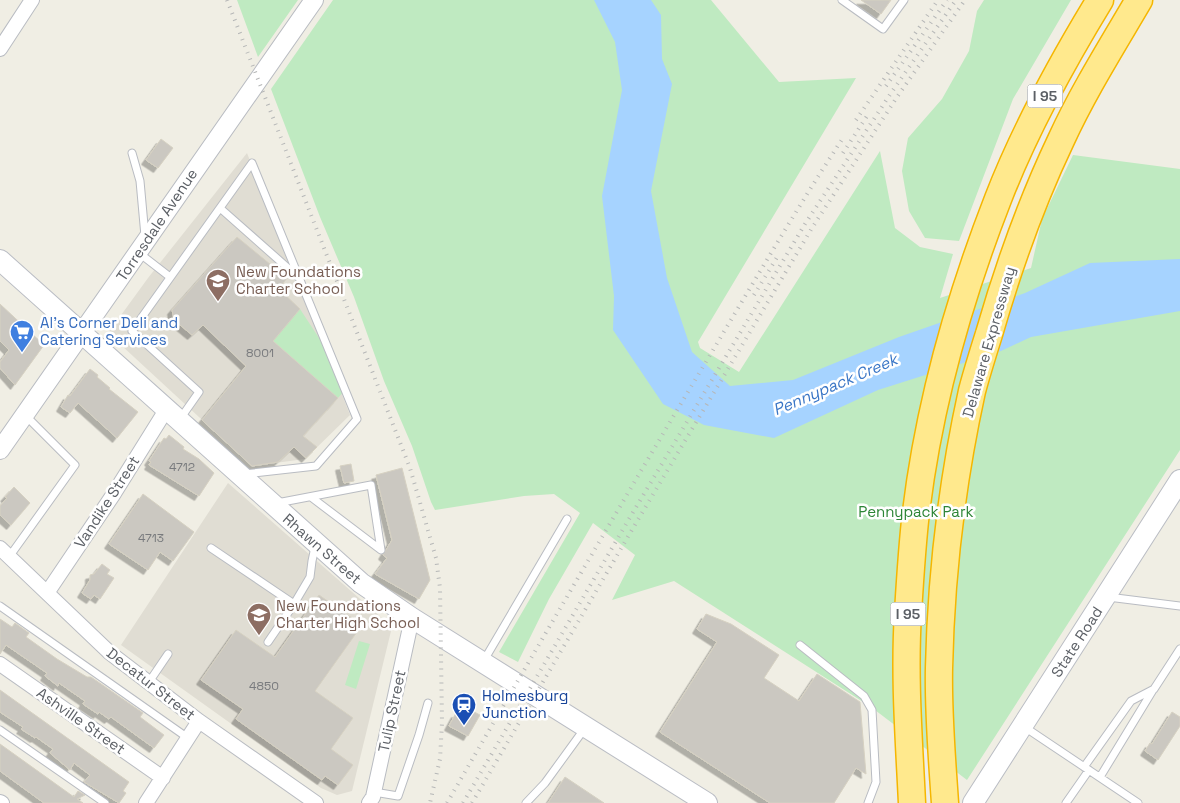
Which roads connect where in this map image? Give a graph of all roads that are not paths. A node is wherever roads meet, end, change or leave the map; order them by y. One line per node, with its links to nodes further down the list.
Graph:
1 (32, 0): 7 (street)
2 (314, 0): 10 (street, Torresdale Avenue)
3 (842, 0): 4 (lane)
4 (904, 0)
5 (1100, 0): 50 (highway, I 95)
6 (1139, 0): 57 (highway, Delaware Expressway / I 95)
7 (0, 49)
8 (132, 153): 10 (lane)
9 (220, 208): 12 (lane); 13 (lane); 13 (lane)
10 (142, 248): 12 (lane); 14 (street, Torresdale Avenue)
11 (0, 260): 14 (main road, Rhawn Street)
12 (170, 277): 16 (lane)
13 (300, 279): 18 (lane)
14 (82, 334): 15 (street, Torresdale Avenue); 16 (main road, Rhawn Street)
15 (25, 414): 17 (street, Torresdale Avenue); 25 (lane)
16 (172, 416): 18 (main road, Rhawn Street); 26 (street, Vandike Street)
17 (5, 440)
18 (238, 474): 21 (main road, Rhawn Street)
19 (1180, 480): 27 (main road, State Road)
20 (311, 497): 20 (lane); 21 (lane)
21 (272, 504): 23 (main road, Rhawn Street)
22 (567, 519): 36 (lane)
23 (316, 544): 28 (lane); 31 (main road, Rhawn Street)
24 (211, 548): 28 (lane)
25 (4, 552): 26 (street, Decatur Street)
26 (47, 593): 38 (street, Decatur Street)
27 (1105, 596): 30 (lane); 43 (main road, State Road)
28 (294, 604): 32 (lane)
29 (0, 606): 45 (lane)
30 (1180, 606)
31 (412, 618): 36 (main road, Rhawn Street); 49 (street, Tulip Street)
32 (268, 642)
33 (800, 645): 56 (lane)
34 (1180, 649): 39 (lane)
35 (168, 654): 38 (lane)
36 (483, 662): 42 (main road, Rhawn Street)
37 (0, 664): 48 (street, Ashville Street)
38 (149, 682): 41 (street, Decatur Street)
39 (1154, 689): 46 (lane); 47 (lane)
40 (428, 703): 49 (lane)
41 (200, 721): 45 (street); 53 (street, Decatur Street)
42 (586, 726): 54 (lane); 55 (main road, Rhawn Street)
43 (1023, 726): 46 (lane); 58 (main road, State Road)
44 (0, 730): 51 (lane)
45 (188, 738): 48 (street)
46 (1086, 769): 47 (lane); 59 (lane)
47 (1100, 777): 60 (lane)
48 (163, 778): 52 (street)
49 (371, 797)
50 (912, 800)
51 (105, 803)
52 (146, 803)
53 (316, 803)
54 (526, 803)
55 (707, 803)
56 (868, 803)
57 (945, 803)
58 (973, 803)
59 (1066, 803)
60 (1138, 803)

